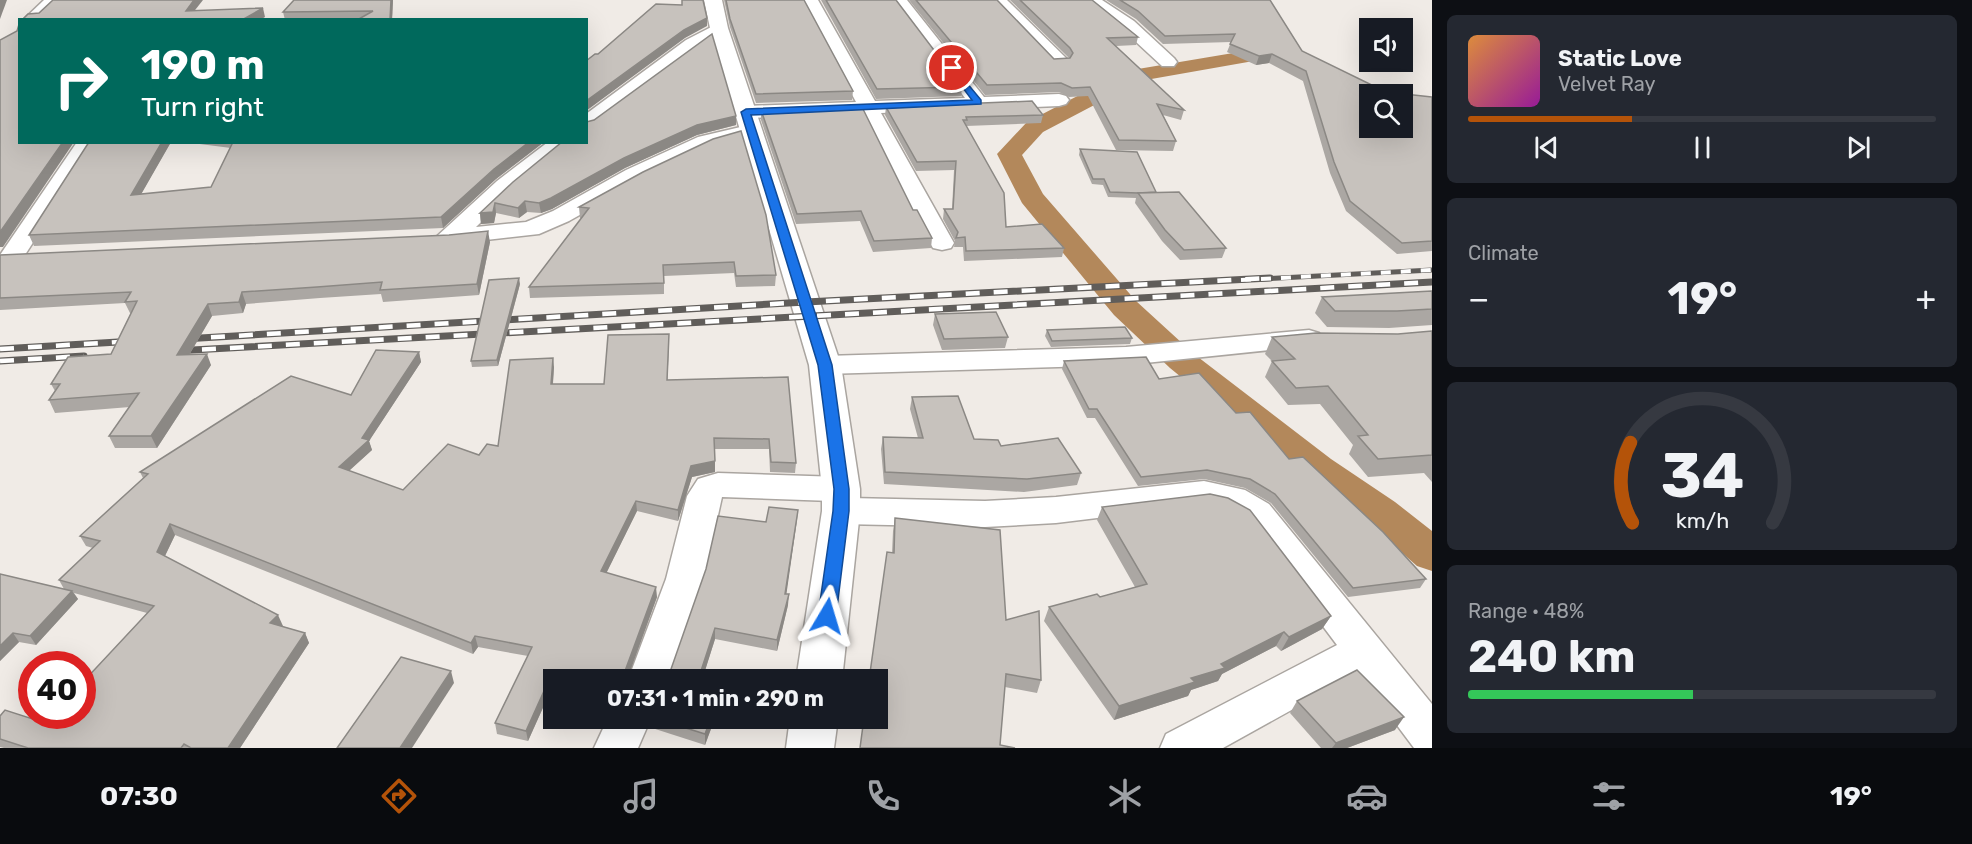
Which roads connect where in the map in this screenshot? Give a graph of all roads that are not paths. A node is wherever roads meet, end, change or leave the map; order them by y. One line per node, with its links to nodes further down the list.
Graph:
1 (53, 0): 7 (street)
2 (810, 0): 12 (street)
3 (899, 0): 11 (street)
4 (998, 0): 8 (street)
5 (1092, 0): 9 (street)
6 (716, 14): 13 (street); 14 (street)
7 (33, 18)
8 (1060, 62)
9 (1168, 62)
10 (1059, 100): 11 (street)
11 (978, 102): 12 (street)
12 (867, 107): 13 (street); 17 (street)
13 (749, 121): 16 (street); 20 (street)
14 (588, 122)
15 (87, 144): 18 (street)
16 (559, 144)
17 (942, 243)
18 (16, 256)
19 (1331, 339): 20 (street)
20 (825, 365): 21 (street)
21 (841, 500): 22 (street); 23 (street); 24 (street)
22 (1365, 649): 27 (street); 30 (street)
23 (653, 669)
24 (820, 669)
25 (625, 729): 28 (street)
26 (813, 729): 29 (street)
27 (1432, 737)
28 (616, 748)
29 (810, 748)
30 (1182, 748)

